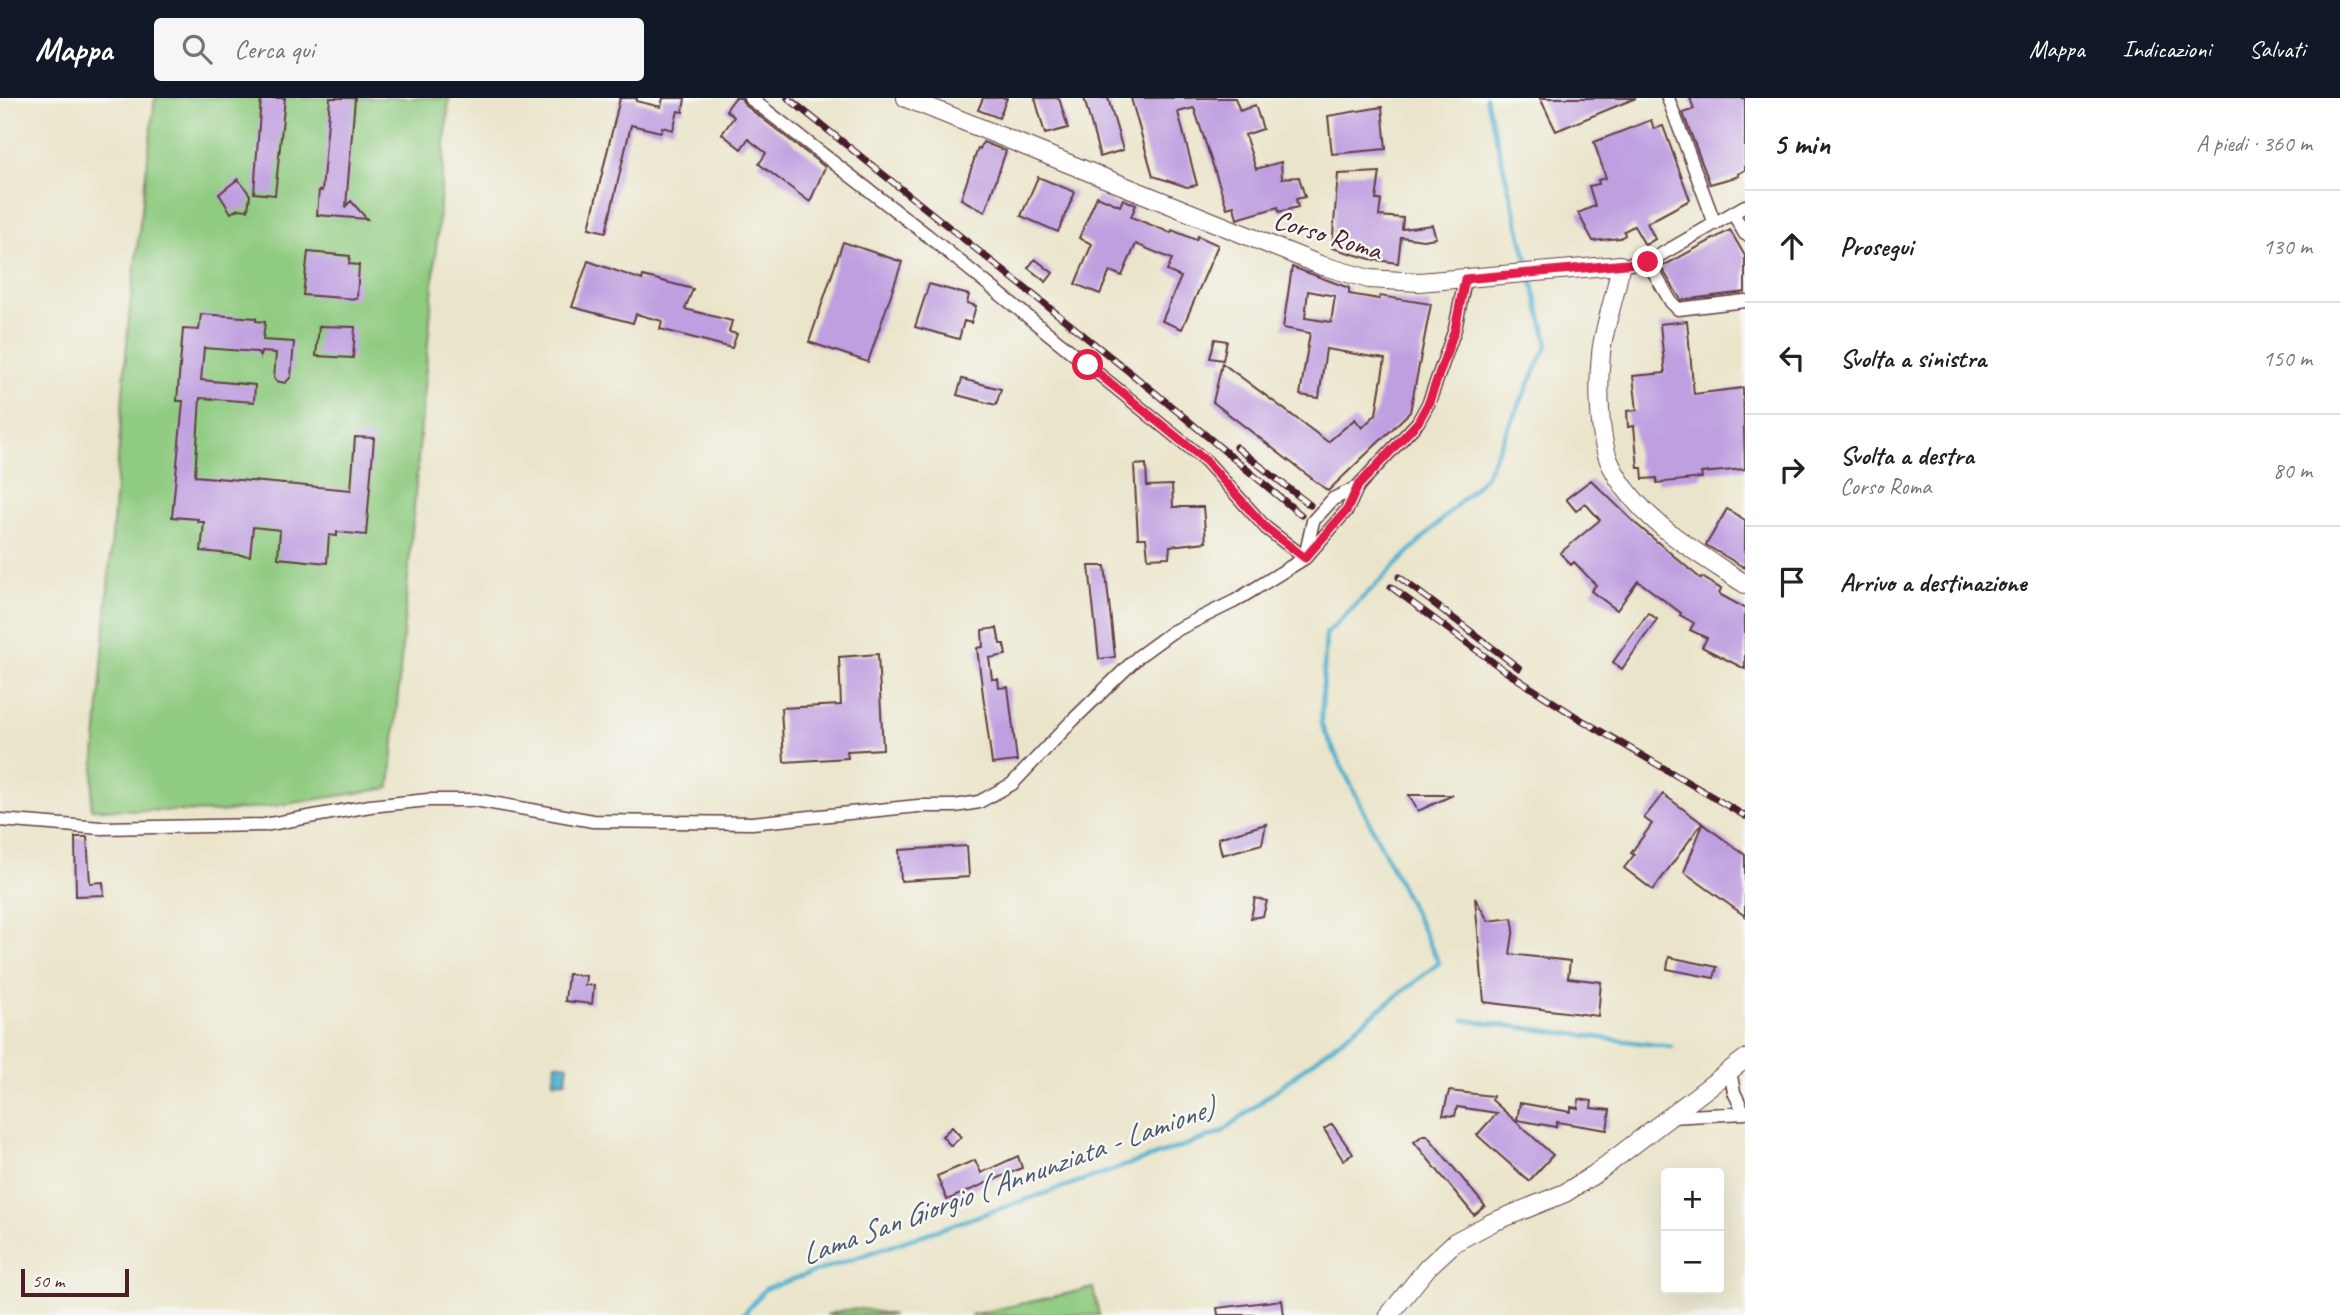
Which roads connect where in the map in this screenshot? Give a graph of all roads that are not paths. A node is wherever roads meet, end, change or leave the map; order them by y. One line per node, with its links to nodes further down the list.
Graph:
1 (750, 98): 12 (street)
2 (906, 98): 10 (main road, Corso Roma)
3 (1668, 98): 6 (street)
4 (1745, 206): 5 (street, Corso Roma)
5 (1733, 213): 6 (street, Corso Roma); 7 (street)
6 (1715, 224): 8 (street, Corso Roma)
7 (1745, 234)
8 (1648, 262): 9 (street, Corso Roma); 11 (street)
9 (1620, 265): 10 (main road, Corso Roma); 13 (main road)
10 (1465, 279): 12 (street)
11 (1745, 301)
12 (1305, 558): 14 (street)
13 (1745, 584)
14 (0, 820)
15 (1745, 1059): 16 (main road)
16 (1738, 1075): 17 (street); 18 (main road)
17 (1745, 1113): 18 (street)
18 (1670, 1116): 19 (main road)
19 (1389, 1315)

